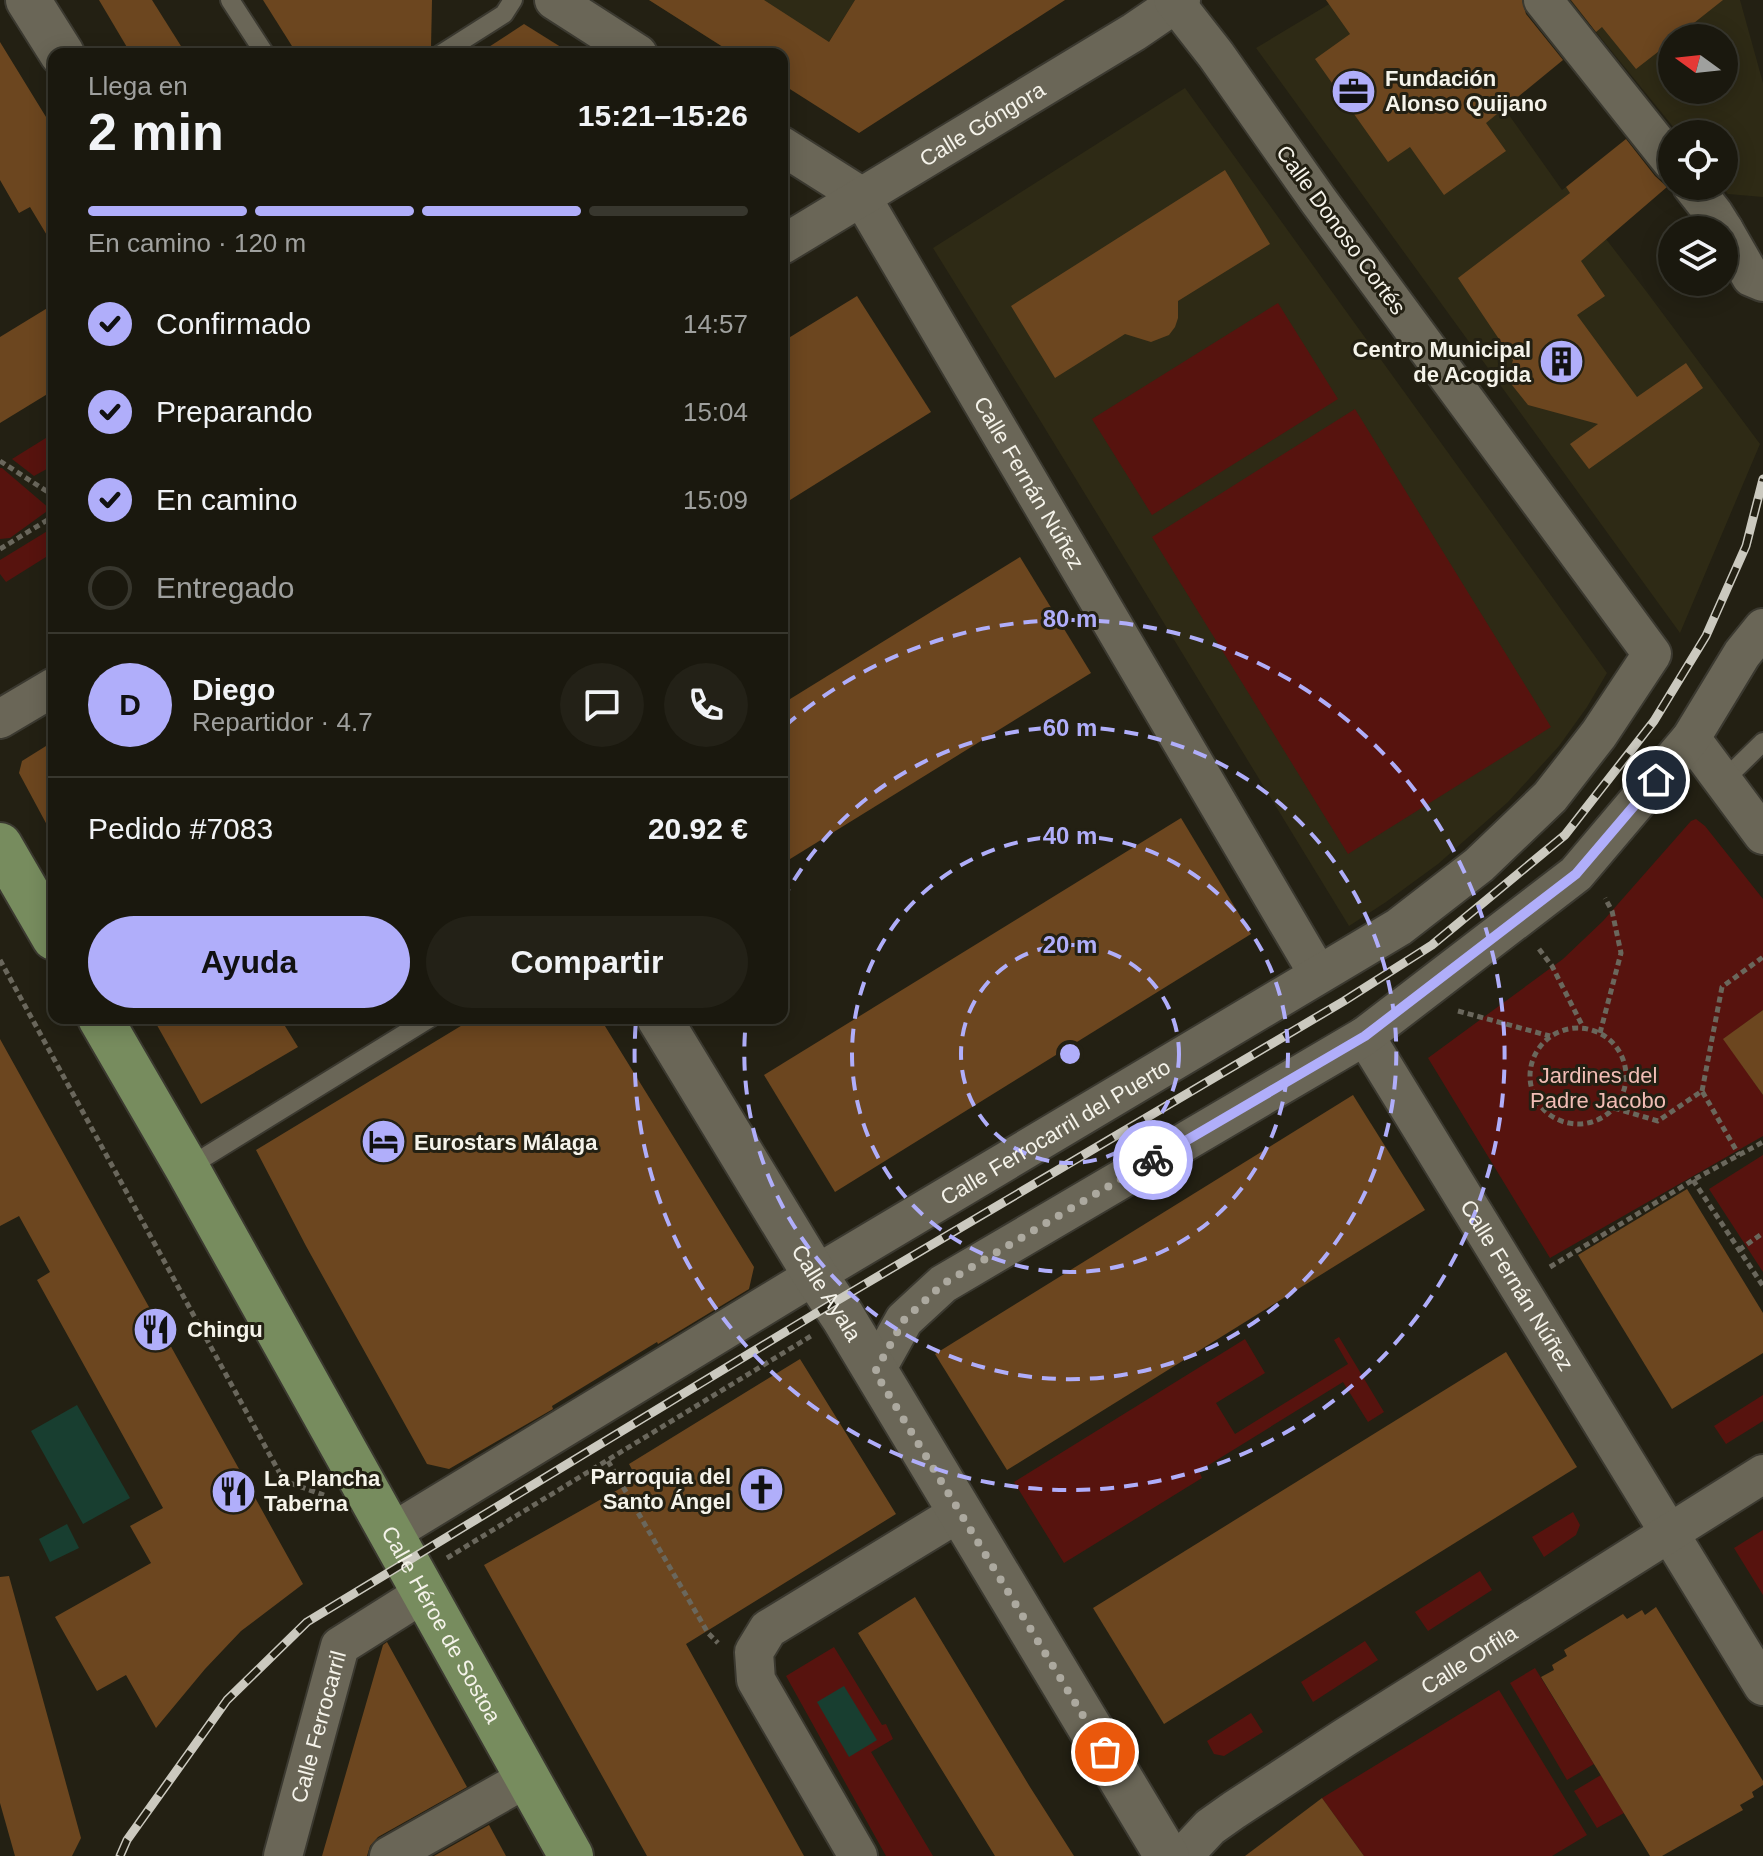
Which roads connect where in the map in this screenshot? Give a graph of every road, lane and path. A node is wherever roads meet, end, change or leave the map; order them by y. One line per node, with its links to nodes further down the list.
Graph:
1 (28, 0): 7 (main road)
2 (230, 0): 8 (lane)
3 (513, 0): 9 (lane)
4 (554, 0): 10 (street)
5 (1543, 0): 11 (street)
6 (1176, 1): 13 (street, Calle Góngora); 24 (street, Calle Donoso Cortés)
7 (58, 48)
8 (261, 48)
9 (450, 48)
10 (629, 48)
11 (1658, 144)
12 (788, 150): 13 (street, Calle Fernán Núñez)
13 (861, 196): 16 (street, Calle Góngora); 37 (street, Calle Fernán Núñez)
14 (1703, 200): 15 (street)
15 (1715, 216)
16 (788, 241)
17 (1738, 254): 18 (street)
18 (1763, 282)
19 (0, 461): 20 (path)
20 (48, 492)
21 (48, 520): 22 (path)
22 (0, 549)
23 (1763, 628): 27 (street)
24 (1652, 654): 37 (street, Calle Ferrocarril del Puerto)
25 (48, 691): 26 (street)
26 (0, 719)
27 (1691, 738): 29 (street); 32 (street)
28 (1763, 742): 29 (lane)
29 (1722, 782): 30 (street)
30 (1763, 835)
31 (0, 845): 34 (main road)
32 (1586, 862): 33 (street); 43 (path)
33 (1517, 920): 38 (street); 42 (path)
34 (48, 928)
35 (1763, 957): 46 (path)
36 (0, 960): 61 (path)
37 (1318, 974): 54 (street, Calle Ferrocarril del Puerto)
38 (1415, 997): 44 (street); 45 (path)
39 (103, 1024): 50 (main road, Calle Héroe de Sostoa)
40 (420, 1024): 50 (lane)
41 (663, 1024): 54 (main road, Calle Ayala)
42 (1583, 1028): 43 (path); 45 (path)
43 (1600, 1033): 47 (path)
44 (1365, 1036): 55 (street, Calle Fernán Núñez); 58 (street)
45 (1550, 1036): 47 (path)
46 (1702, 1091): 47 (path); 49 (path)
47 (1614, 1108)
48 (1763, 1142): 49 (path)
49 (1739, 1155): 51 (path)
50 (187, 1168): 63 (main road, Calle Héroe de Sostoa)
51 (1693, 1180): 53 (path); 55 (path)
52 (1763, 1233): 53 (path)
53 (1739, 1250): 56 (path)
54 (815, 1275): 57 (main road, Calle Ayala); 63 (street, Calle Ferrocarril del Puerto)
55 (1518, 1286): 64 (street, Calle Fernán Núñez)
56 (1763, 1286)
57 (843, 1317): 58 (main road, Calle Ayala); 59 (path)
58 (875, 1372): 62 (main road, Calle Ayala)
59 (608, 1461): 65 (path); 66 (path)
60 (1763, 1474): 64 (street, Calle Orfila)
61 (329, 1497)
62 (960, 1512): 66 (street); 73 (main road, Calle Ayala)
63 (391, 1533): 65 (main road, Calle Héroe de Sostoa)
64 (1669, 1533): 67 (street, Calle Fernán Núñez); 74 (street, Calle Orfila)
65 (420, 1585): 68 (main road, Calle Héroe de Sostoa); 69 (street, Calle Ferrocarril)
66 (756, 1680): 72 (street)
67 (1763, 1686)
68 (527, 1778): 70 (street); 71 (main road, Calle Héroe de Sostoa)
69 (283, 1856)
70 (389, 1856)
71 (571, 1856)
72 (858, 1856)
73 (1167, 1856)
74 (1183, 1856)

